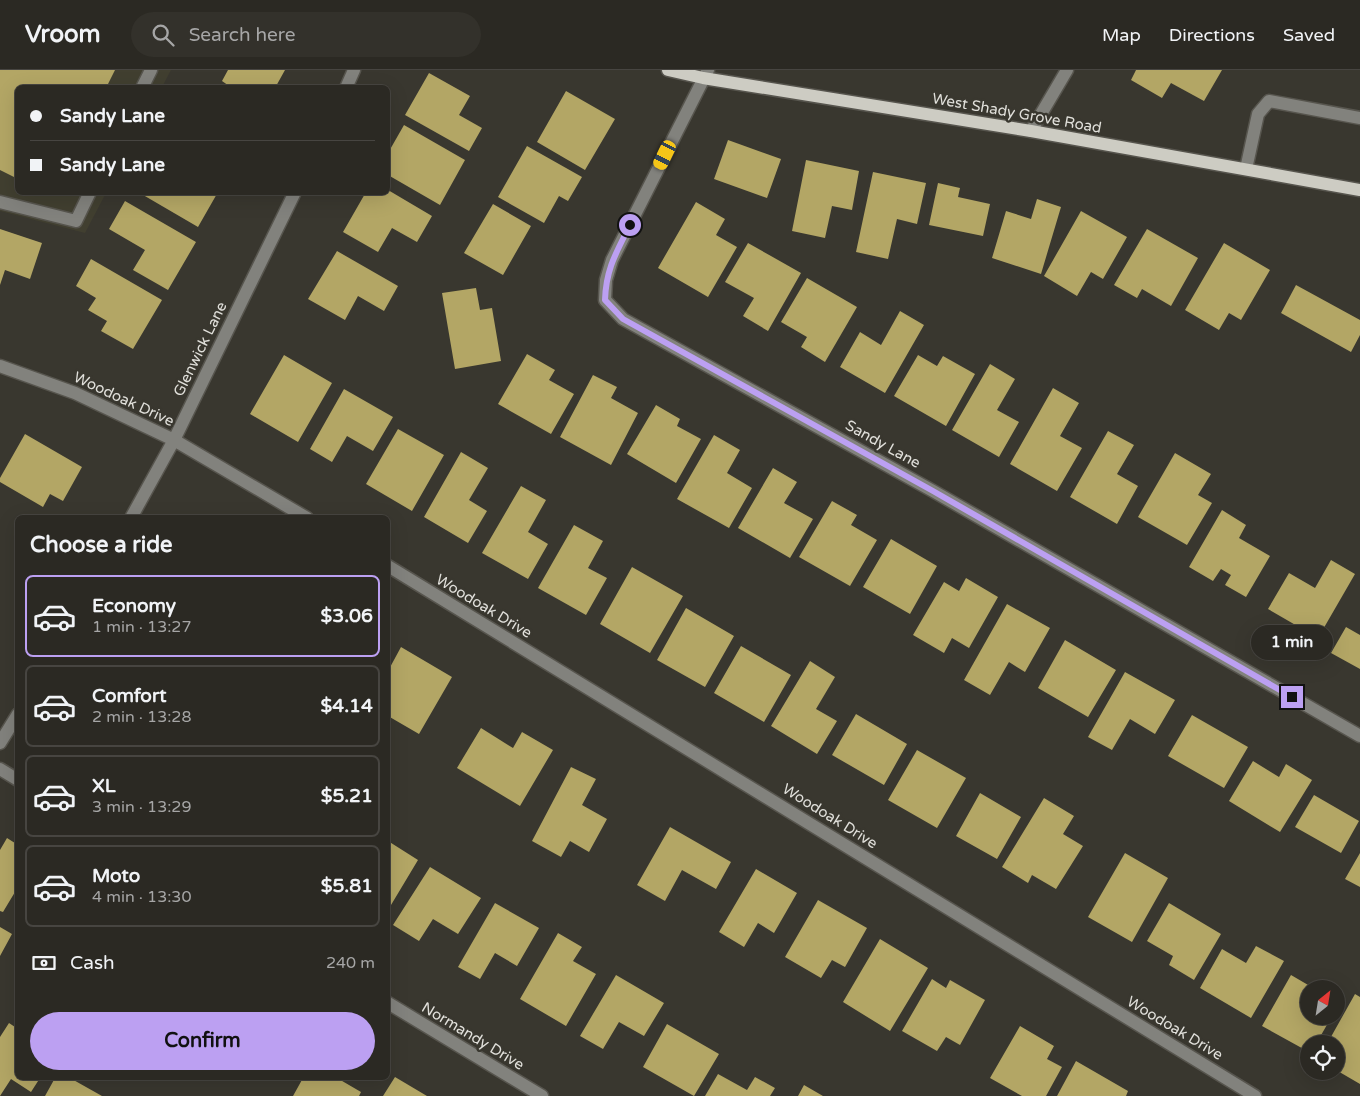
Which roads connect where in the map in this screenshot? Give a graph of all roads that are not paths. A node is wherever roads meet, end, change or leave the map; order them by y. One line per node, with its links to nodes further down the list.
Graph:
1 (151, 70): 6 (street)
2 (354, 70): 7 (street)
3 (668, 70): 5 (main road, West Shady Grove Road)
4 (1067, 70): 9 (street)
5 (705, 74): 9 (main road, West Shady Grove Road); 21 (street, Sandy Lane)
6 (144, 85)
7 (347, 85)
8 (1360, 118): 10 (street)
9 (1031, 130): 10 (main road, West Shady Grove Road)
10 (1246, 170): 11 (main road, West Shady Grove Road)
11 (1360, 190)
12 (89, 195): 14 (street)
13 (293, 195): 16 (street, Glenwick Lane)
14 (0, 202)
15 (0, 366): 16 (street, Woodoak Drive)
16 (174, 440): 17 (street, Glenwick Lane); 18 (street, Woodoak Drive)
17 (133, 515)
18 (302, 515)
19 (390, 567): 27 (street, Woodoak Drive)
20 (15, 719): 22 (street)
21 (1360, 736)
22 (0, 743)
23 (0, 769): 24 (street)
24 (15, 778)
25 (390, 1004): 26 (street, Normandy Drive)
26 (542, 1096)
27 (1255, 1096)

